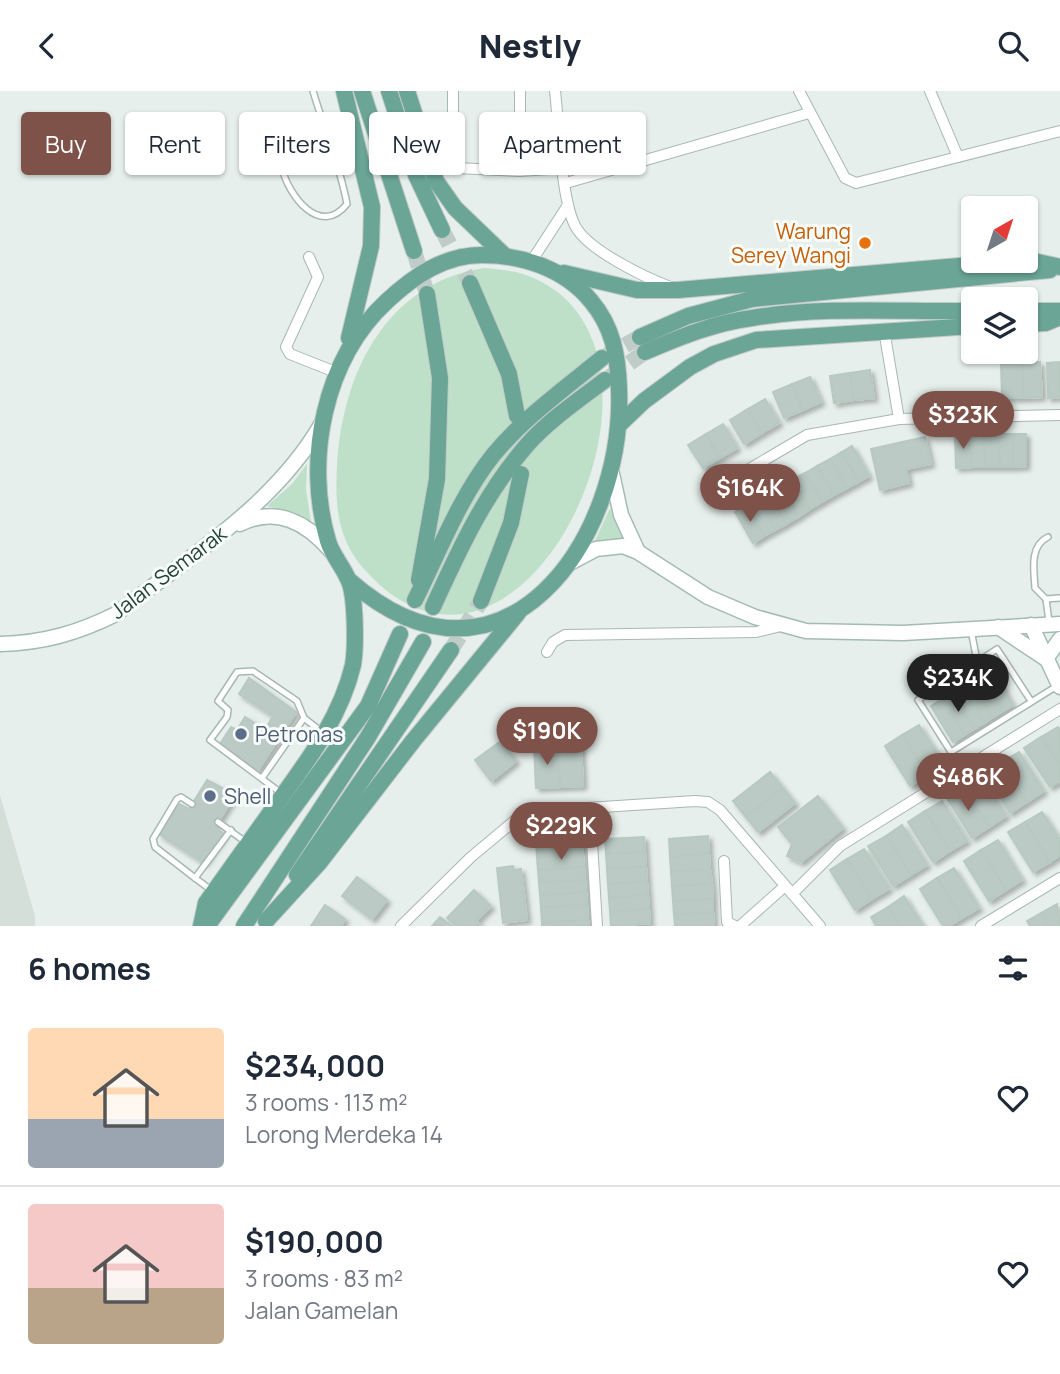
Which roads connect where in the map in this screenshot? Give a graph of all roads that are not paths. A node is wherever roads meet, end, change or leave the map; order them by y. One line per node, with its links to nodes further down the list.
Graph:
1 (313, 91): 11 (lane)
2 (344, 91): 17 (main road)
3 (362, 91): 25 (main road)
4 (389, 91): 24 (main road)
5 (407, 91): 27 (main road)
6 (453, 91): 20 (street)
7 (520, 91): 12 (street)
8 (555, 91): 13 (street)
9 (799, 91): 14 (street)
10 (930, 91): 19 (street)
11 (320, 112)
12 (520, 112)
13 (557, 112)
14 (809, 113): 19 (street); 22 (street)
15 (1060, 131): 19 (street)
16 (355, 147): 17 (lane)
17 (359, 147): 41 (main road)
18 (331, 149): 18 (lane)
19 (958, 157)
20 (479, 169)
21 (565, 175): 22 (street)
22 (566, 183): 23 (street)
23 (568, 205): 28 (street); 32 (street)
24 (442, 230)
25 (414, 250)
26 (309, 257): 43 (street)
27 (505, 257): 28 (main road); 41 (main road)
28 (531, 262): 30 (main road)
29 (1060, 268): 32 (main road); 34 (main road)
30 (552, 270): 32 (main road); 49 (main road)
31 (470, 283): 46 (main road)
32 (678, 291)
33 (427, 294): 42 (main road)
34 (961, 311)
35 (1038, 311): 36 (main road)
36 (1060, 311)
37 (1060, 317): 38 (main road)
38 (1038, 323)
39 (961, 327): 40 (main road)
40 (884, 330): 47 (street); 49 (main road)
41 (344, 357): 43 (main road)
42 (602, 358)
43 (338, 373): 48 (main road)
44 (606, 380): 62 (main road)
45 (1060, 415): 47 (street)
46 (517, 416)
47 (898, 419): 52 (street)
48 (323, 422): 53 (main road, Jalan Semarak); 55 (main road)
49 (621, 423): 50 (main road)
50 (611, 469): 56 (main road); 57 (main road)
51 (521, 474): 61 (main road)
52 (712, 491)
53 (219, 533): 55 (main road); 72 (main road, Jalan Semarak)
54 (1048, 537): 60 (lane)
55 (331, 552): 58 (main road)
56 (638, 552): 57 (main road); 66 (main road)
57 (567, 564): 63 (main road)
58 (350, 580): 63 (main road); 81 (main road)
59 (1060, 598): 60 (lane)
60 (1046, 599): 65 (lane)
61 (481, 601)
62 (433, 607)
63 (518, 613): 94 (main road)
64 (1031, 625): 65 (main road); 67 (main road); 75 (main road)
65 (1055, 625)
66 (782, 626): 68 (main road); 74 (street)
67 (998, 627): 68 (main road); 75 (main road)
68 (971, 629): 76 (lane)
69 (400, 634): 96 (main road)
70 (1060, 639): 75 (main road)
71 (423, 642): 97 (main road)
72 (0, 644)
73 (451, 650): 94 (main road)
74 (547, 652)
75 (1046, 659): 77 (main road)
76 (977, 661): 78 (lane); 78 (lane)
77 (1060, 686): 78 (lane)
78 (1031, 701)
79 (1060, 709): 92 (street)
80 (304, 718): 81 (lane); 82 (lane); 82 (lane)
81 (326, 734): 83 (main road)
82 (262, 778): 83 (lane)
83 (283, 795): 88 (main road)
84 (192, 804): 90 (lane)
85 (590, 808): 92 (street); 98 (street); 99 (street)
86 (218, 822): 87 (lane)
87 (230, 830): 88 (lane); 90 (lane)
88 (248, 843): 93 (main road)
89 (724, 861): 100 (street)
90 (195, 878): 93 (lane)
91 (1060, 878): 103 (street)
92 (789, 890): 101 (street); 102 (street)
93 (214, 892): 95 (main road)
94 (264, 924)
95 (201, 926)
96 (207, 926)
97 (244, 926)
98 (401, 926)
99 (597, 926)
100 (735, 926)
101 (740, 926)
102 (820, 926)
103 (981, 926)

